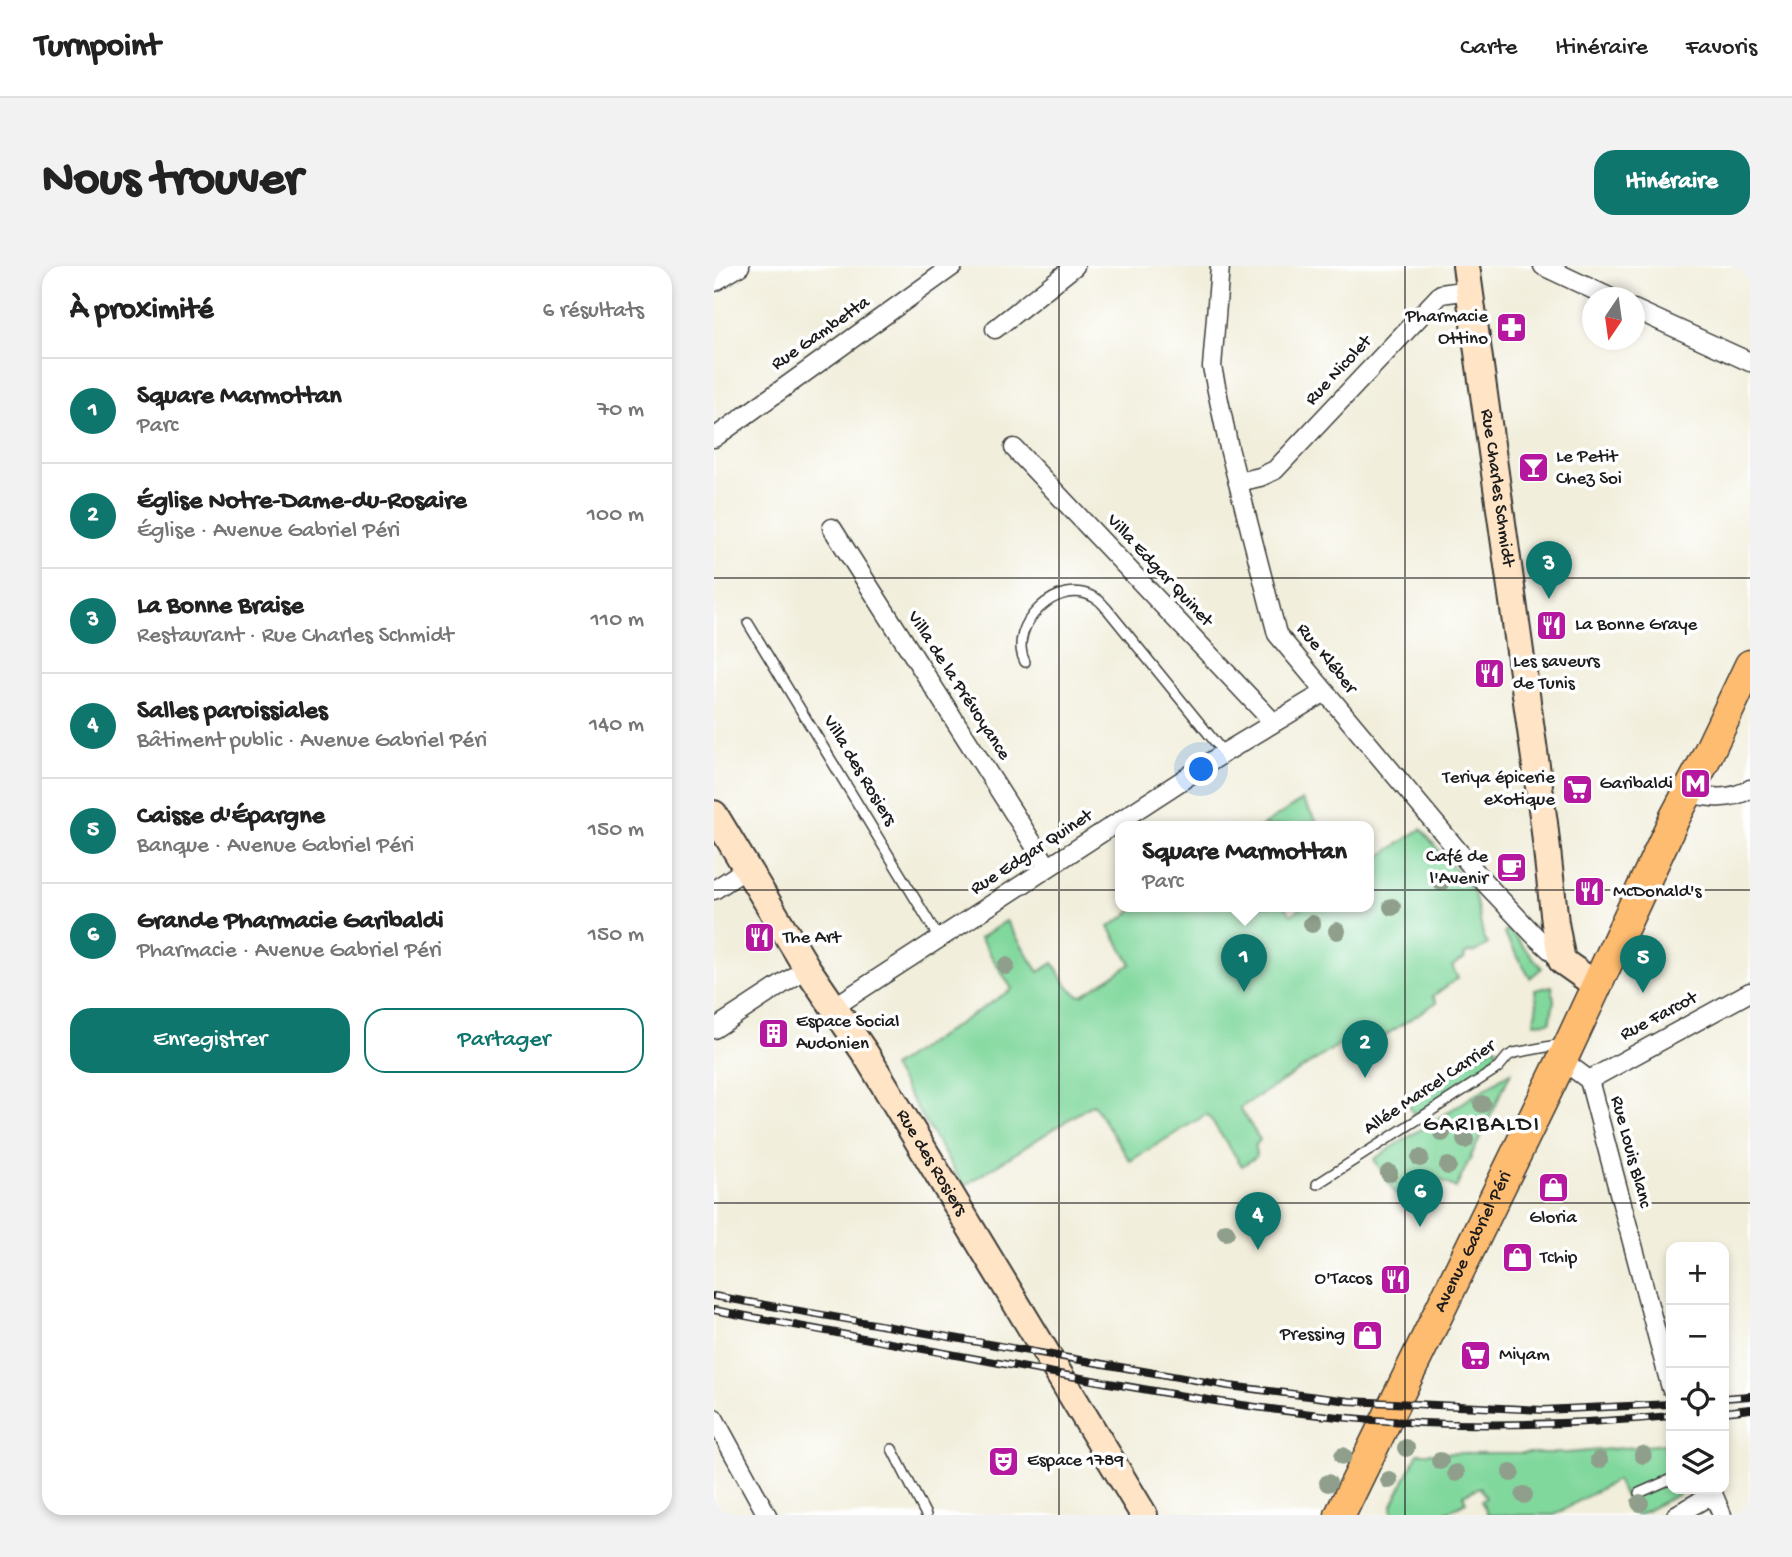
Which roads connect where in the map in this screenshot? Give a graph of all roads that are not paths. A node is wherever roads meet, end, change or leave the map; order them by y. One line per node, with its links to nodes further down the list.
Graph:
1 (740, 266): 7 (street)
2 (953, 266): 12 (street, Rue Gambetta)
3 (1075, 266): 10 (street)
4 (1220, 266): 14 (street, Rue Kléber)
5 (1542, 266): 8 (street)
6 (1468, 278): 14 (street, Rue Nicolet); 31 (street, Rue Charles Schmidt)
7 (714, 282)
8 (1587, 287)
9 (1645, 314): 11 (street)
10 (995, 329)
11 (1750, 362)
12 (714, 438)
13 (1014, 448): 20 (street, Villa Edgar Quinet)
14 (1238, 482): 19 (street, Rue Kléber)
15 (832, 528): 27 (street, Villa de la Prévoyance)
16 (748, 623): 30 (lane, Villa des Rosiers)
17 (1025, 662): 21 (lane)
18 (1750, 665): 23 (main road, Avenue Gabriel Péri)
19 (1325, 692): 20 (street, Rue Edgar Quinet); 31 (street, Rue Kléber)
20 (1273, 722): 21 (street, Rue Edgar Quinet)
21 (1224, 753): 25 (street, Rue Edgar Quinet)
22 (1750, 789): 23 (street)
23 (1688, 793): 33 (main road, Avenue Gabriel Péri)
24 (714, 814): 28 (street, Rue des Rosiers)
25 (1119, 821)
26 (1115, 824): 27 (street, Rue Edgar Quinet)
27 (1048, 867): 30 (street, Rue Edgar Quinet)
28 (746, 869): 29 (street); 32 (street, Rue des Rosiers)
29 (714, 890)
30 (939, 938): 35 (street, Rue Edgar Quinet)
31 (1562, 961): 33 (street)
32 (807, 968): 35 (street, Rue des Rosiers); 36 (street)
33 (1596, 985): 37 (main road, Avenue Gabriel Péri)
34 (1750, 992): 38 (street, Rue Farcot)
35 (834, 1007): 47 (street, Rue des Rosiers)
36 (714, 1029)
37 (1566, 1052): 38 (street, Rue Louis Blanc); 39 (lane, Allée Marcel Carrier); 50 (main road, Avenue Gabriel Péri)
38 (1589, 1080): 40 (street, Rue Louis Blanc)
39 (1317, 1184)
40 (1666, 1369)
41 (714, 1418): 48 (street)
42 (892, 1449): 49 (lane)
43 (1666, 1481): 44 (lane)
44 (1639, 1493)
45 (1708, 1494): 51 (street)
46 (1713, 1494): 52 (street)
47 (1135, 1510)
48 (767, 1515)
49 (926, 1515)
50 (1340, 1515)
51 (1676, 1515)
52 (1722, 1515)

